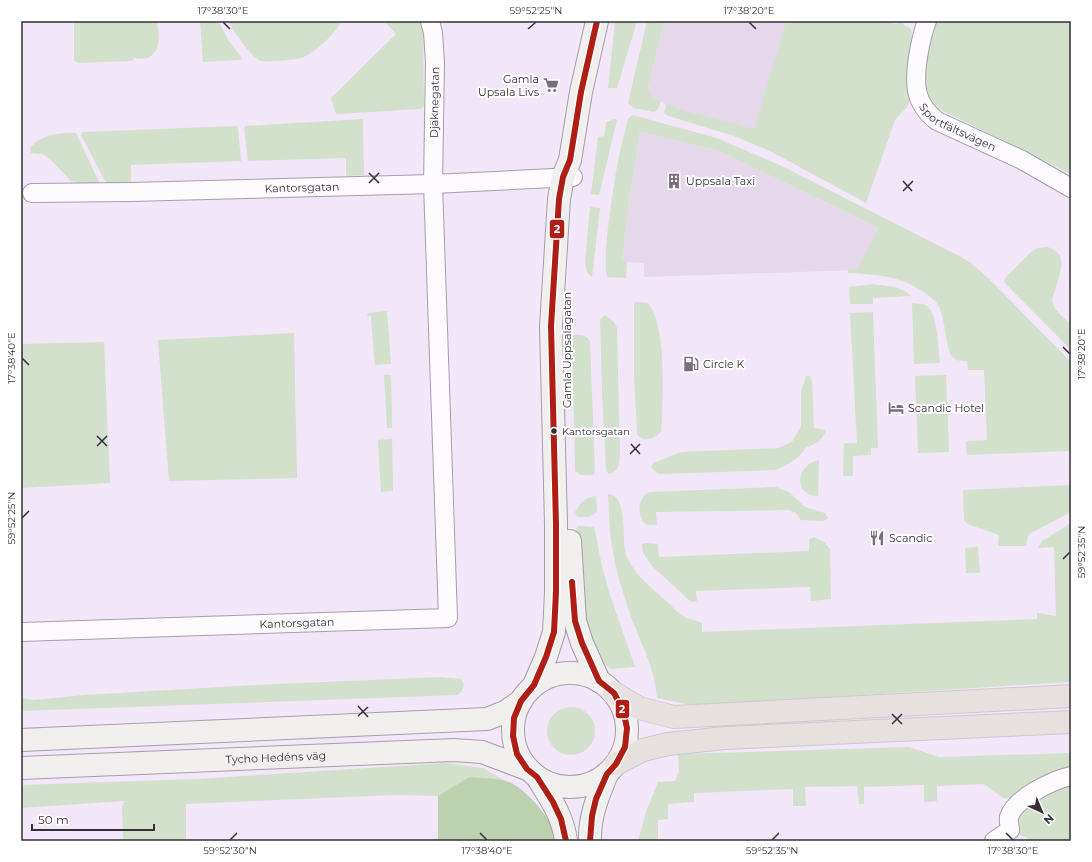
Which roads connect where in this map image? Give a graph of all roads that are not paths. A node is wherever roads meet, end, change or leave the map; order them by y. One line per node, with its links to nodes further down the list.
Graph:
1 (430, 21): 5 (street, Djäknegatan)
2 (597, 21): 4 (main road, Gamla Uppsalagatan)
3 (927, 21): 6 (street, Sportfältsvägen)
4 (568, 171): 5 (street, Kantorsgatan); 10 (main road, Gamla Uppsalagatan); 11 (main road, Gamla Uppsalagatan)
5 (433, 184): 7 (street, Kantorsgatan); 8 (street, Djäknegatan)
6 (1071, 188)
7 (32, 193)
8 (435, 254): 9 (street, Kantorsgatan)
9 (21, 632)
10 (606, 687): 11 (main road); 12 (main road); 16 (main road)
11 (528, 693): 14 (main road); 17 (main road)
12 (1071, 696)
13 (1071, 722): 16 (main road)
14 (21, 740)
15 (21, 768): 17 (main road, Tycho Hedéns väg)
16 (611, 769): 17 (main road); 20 (main road)
17 (532, 773): 19 (main road)
18 (1071, 776): 21 (street)
19 (566, 841)
20 (590, 841)
21 (994, 841)

